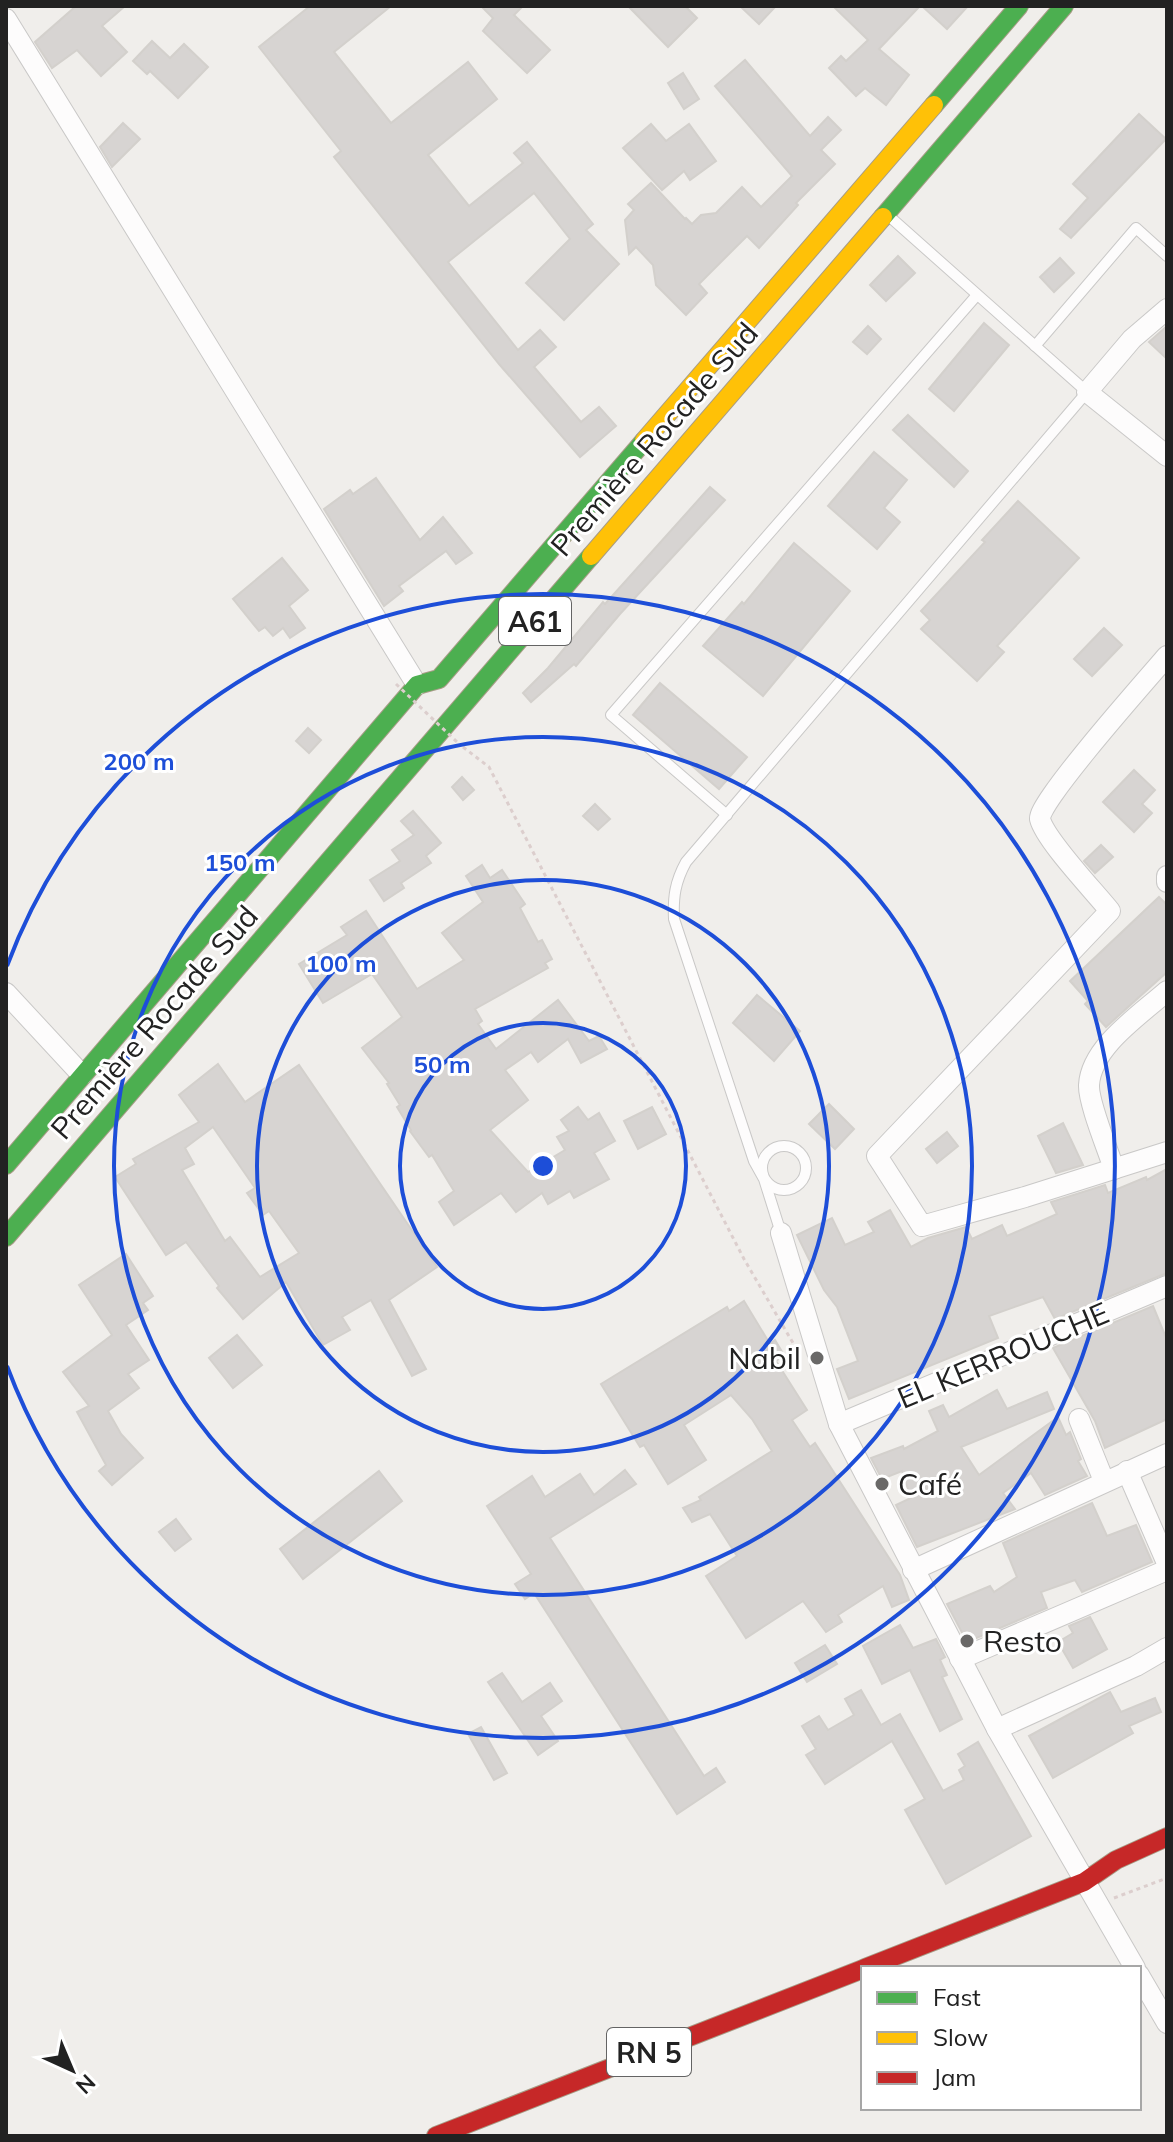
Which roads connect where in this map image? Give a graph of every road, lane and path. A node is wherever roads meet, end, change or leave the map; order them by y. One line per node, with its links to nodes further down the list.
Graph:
1 (1019, 6): 13 (main road, Première Rocade Sud / A61)
2 (1064, 6): 4 (main road, Première Rocade Sud / A61)
3 (6, 19): 13 (street)
4 (886, 213): 6 (lane); 25 (main road, Première Rocade Sud / A61)
5 (1167, 256): 8 (lane)
6 (977, 295): 8 (lane); 14 (lane)
7 (1167, 309): 9 (street)
8 (1035, 346): 9 (lane)
9 (1087, 392): 10 (street); 14 (lane)
10 (1167, 456)
11 (1167, 656): 22 (street)
12 (396, 684): 27 (path, bridge)
13 (417, 685): 19 (main road, Première Rocade Sud / A61)
14 (727, 815): 23 (lane)
15 (1167, 876): 16 (street)
16 (1167, 882)
17 (1167, 991): 22 (street)
18 (6, 993): 19 (street)
19 (82, 1075): 21 (main road, Première Rocade Sud / A61)
20 (1167, 1152): 22 (street)
21 (6, 1165)
22 (1114, 1169)
23 (764, 1179): 23 (lane); 24 (lane)
24 (781, 1233): 29 (street)
25 (6, 1237)
26 (1167, 1286): 29 (street, EL KERROUCHE)
27 (794, 1345)
28 (1079, 1419): 32 (street)
29 (839, 1424): 34 (street)
30 (1167, 1454): 31 (street)
31 (1127, 1471): 32 (street); 33 (street)
32 (1104, 1481): 34 (street)
33 (1167, 1563)
34 (913, 1570): 37 (street)
35 (1167, 1570): 37 (street)
36 (1167, 1648): 38 (street)
37 (960, 1659): 38 (street)
38 (997, 1729): 43 (street)
39 (1167, 1837): 41 (main road, RN 5)
40 (1167, 1857): 41 (main road)
41 (1116, 1860): 43 (main road, RN 5)
42 (1167, 1878): 44 (path)
43 (1084, 1882): 44 (street); 45 (main road, RN 5)
44 (1098, 1904): 46 (street)
45 (869, 1966)
46 (1134, 1966)
47 (861, 1969): 50 (main road, RN 5)
48 (1141, 1978): 49 (street)
49 (1167, 2023)
50 (436, 2136)

